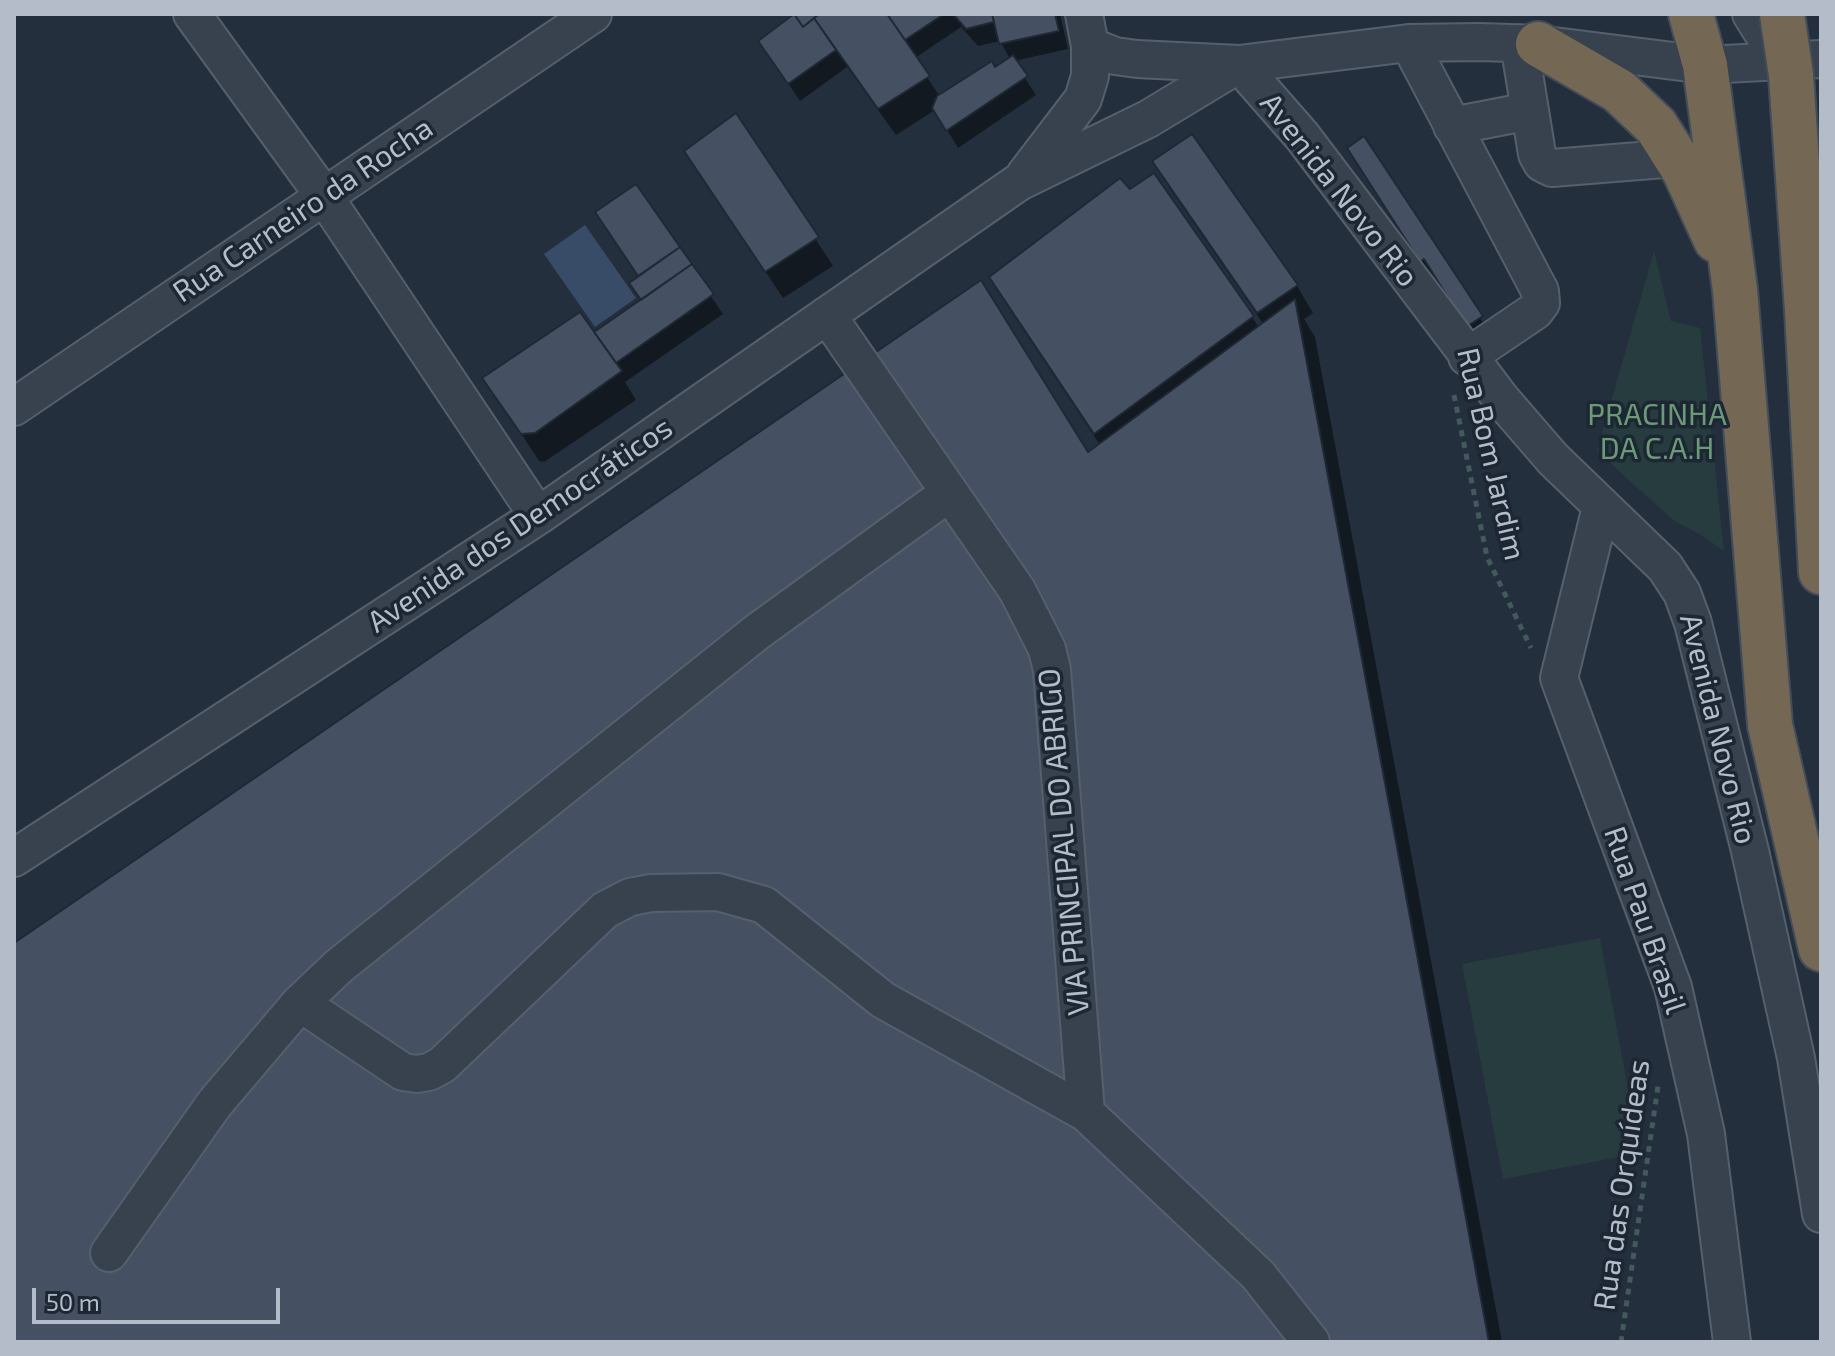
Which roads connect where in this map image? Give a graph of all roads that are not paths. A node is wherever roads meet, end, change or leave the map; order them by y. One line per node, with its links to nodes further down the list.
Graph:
1 (192, 14): 16 (street)
2 (593, 14): 16 (street, Rua Carneiro da Rocha)
3 (1691, 14): 11 (highway)
4 (1751, 14): 9 (street)
5 (1782, 14): 24 (highway, bridge)
6 (1087, 30): 10 (street, Avenida dos Democráticos); 15 (street, Avenida dos Democráticos)
7 (1409, 43): 8 (street, Avenida dos Democráticos); 10 (street, Avenida dos Democráticos); 13 (street)
8 (1529, 44): 11 (street, Avenida dos Democráticos); 12 (street); 14 (highway)
9 (1805, 60): 11 (street, Avenida dos Democráticos)
10 (1239, 64): 15 (street, Avenida dos Democráticos); 19 (street, Avenida Novo Rio)
11 (1705, 65): 17 (highway)
12 (1530, 111): 13 (street); 14 (street)
13 (1452, 126): 19 (street)
14 (1676, 158): 17 (highway)
15 (1019, 182): 18 (street, Avenida dos Democráticos)
16 (324, 196): 20 (street, Rua Carneiro da Rocha); 23 (street)
17 (1735, 290): 26 (highway)
18 (827, 315): 21 (street, VIA PRINCIPAL DO ABRIGO); 23 (street, Avenida dos Democráticos)
19 (1460, 372): 22 (street, Avenida Novo Rio)
20 (14, 407)
21 (949, 493): 27 (street); 28 (street, VIA PRINCIPAL DO ABRIGO)
22 (1601, 507): 29 (street, Avenida Novo Rio); 32 (street, Rua Pau Brasil)
23 (538, 516): 25 (street, Avenida dos Democráticos)
24 (1821, 572)
25 (14, 858)
26 (1821, 949)
27 (300, 1003): 28 (street); 30 (street)
28 (1086, 1113): 31 (street)
29 (1821, 1214)
30 (109, 1253)
31 (1311, 1342)
32 (1732, 1342)

